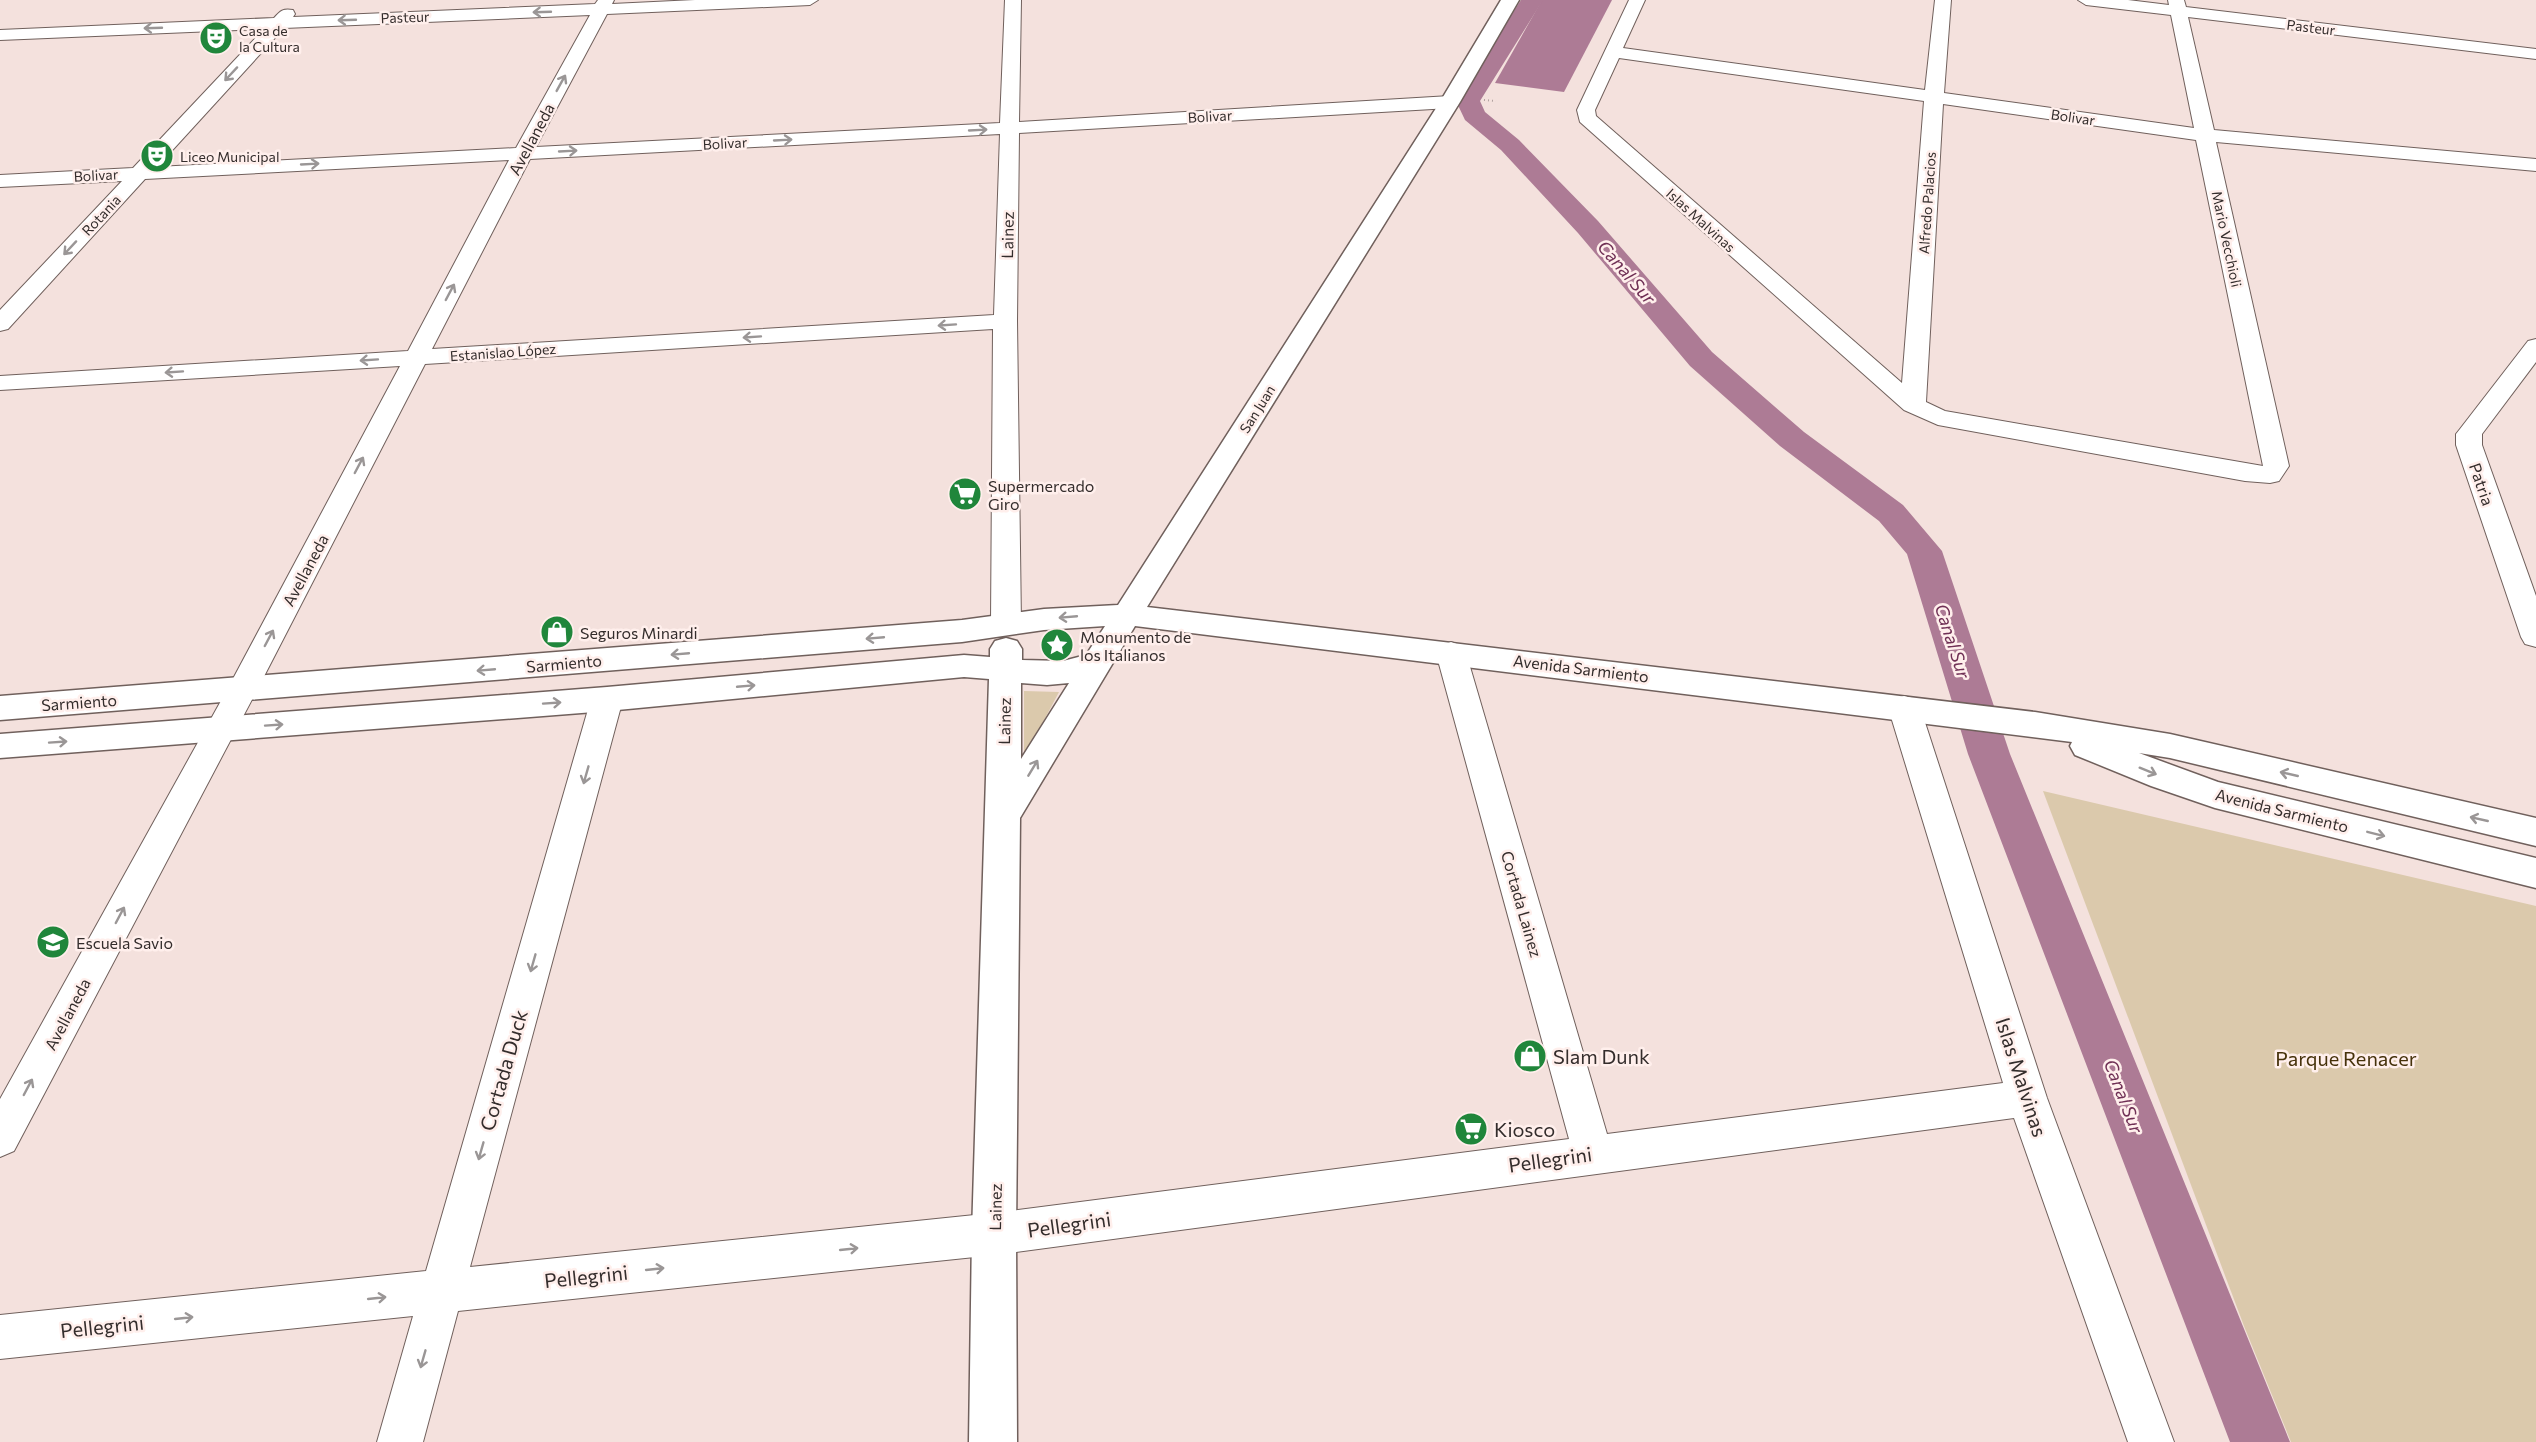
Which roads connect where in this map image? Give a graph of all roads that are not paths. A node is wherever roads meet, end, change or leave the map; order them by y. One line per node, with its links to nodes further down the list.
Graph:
1 (300, 0): 10 (street, Rotania)
2 (810, 0): 8 (street, Pasteur)
3 (1013, 0): 16 (street, Lainez)
4 (1510, 0): 15 (street, San Juan)
5 (1637, 0): 12 (street, Islas Malvinas)
6 (1943, 0): 14 (street, Alfredo Palacios)
7 (2086, 0): 9 (street, Pasteur)
8 (604, 4): 10 (street, Pasteur, one-way to 10); 18 (street, Avellaneda, one-way to 8)
9 (2177, 5): 13 (street, Pasteur); 17 (street, Mario Vecchioli)
10 (278, 23): 11 (street, Pasteur, one-way to 11); 20 (street, Rotania, one-way to 20)
11 (0, 35)
12 (1611, 52): 14 (street, Bolivar); 27 (street, Islas Malvinas)
13 (2536, 54)
14 (1934, 98): 17 (street, Bolivar); 27 (street, Alfredo Palacios)
15 (1450, 102): 16 (street, Bolivar); 28 (street, San Juan)
16 (1010, 128): 18 (street, Bolivar, one-way to 16); 22 (street, Lainez)
17 (2204, 135): 19 (street, Bolivar); 27 (street, Mario Vecchioli)
18 (523, 153): 20 (street, Bolivar, one-way to 18); 25 (street, Avellaneda, one-way to 18)
19 (2536, 165)
20 (139, 173): 21 (street, Bolivar); 23 (street, Rotania, one-way to 23)
21 (0, 181)
22 (1005, 321): 25 (street, Estanislao López, one-way to 25); 29 (street, Lainez)
23 (0, 324)
24 (2536, 347): 30 (street, Patria)
25 (416, 358): 26 (street, Estanislao López, one-way to 26); 34 (street, Avellaneda, one-way to 25)
26 (0, 383)
27 (1914, 405)
28 (1127, 615): 29 (street, Sarmiento, one-way to 29); 31 (street, Avenida Sarmiento); 32 (street, San Juan)
29 (1006, 624): 33 (street, Lainez); 34 (street, Sarmiento, one-way to 34)
30 (2536, 637)
31 (1451, 653): 37 (street, Avenida Sarmiento); 46 (street, Cortada Lainez)
32 (1097, 663): 33 (street); 41 (street, San Juan, one-way to 32)
33 (1005, 669): 35 (street, one-way to 33); 41 (street, Lainez)
34 (242, 690): 36 (street, Sarmiento); 39 (street, Avellaneda)
35 (607, 699): 39 (street, one-way to 35); 48 (street, Cortada Duck, one-way to 48)
36 (0, 708)
37 (1916, 709): 38 (street, Avenida Sarmiento); 44 (street, Islas Malvinas)
38 (2035, 724): 42 (street, Avenida Sarmiento, one-way to 38); 43 (street, Avenida Sarmiento, one-way to 43)
39 (221, 729): 40 (street, one-way to 39); 45 (street, Avellaneda, one-way to 39)
40 (0, 746)
41 (1002, 818): 47 (street, Lainez)
42 (2536, 832)
43 (2536, 873)
44 (2027, 1098): 46 (street, Pellegrini); 52 (street, Islas Malvinas)
45 (0, 1138)
46 (1593, 1154): 47 (street, Pellegrini)
47 (994, 1234): 48 (street, Pellegrini, one-way to 47); 51 (street, Lainez)
48 (442, 1291): 49 (street, Pellegrini, one-way to 48); 50 (street, Cortada Duck, one-way to 50)
49 (0, 1336)
50 (400, 1442)
51 (993, 1442)
52 (2151, 1442)

